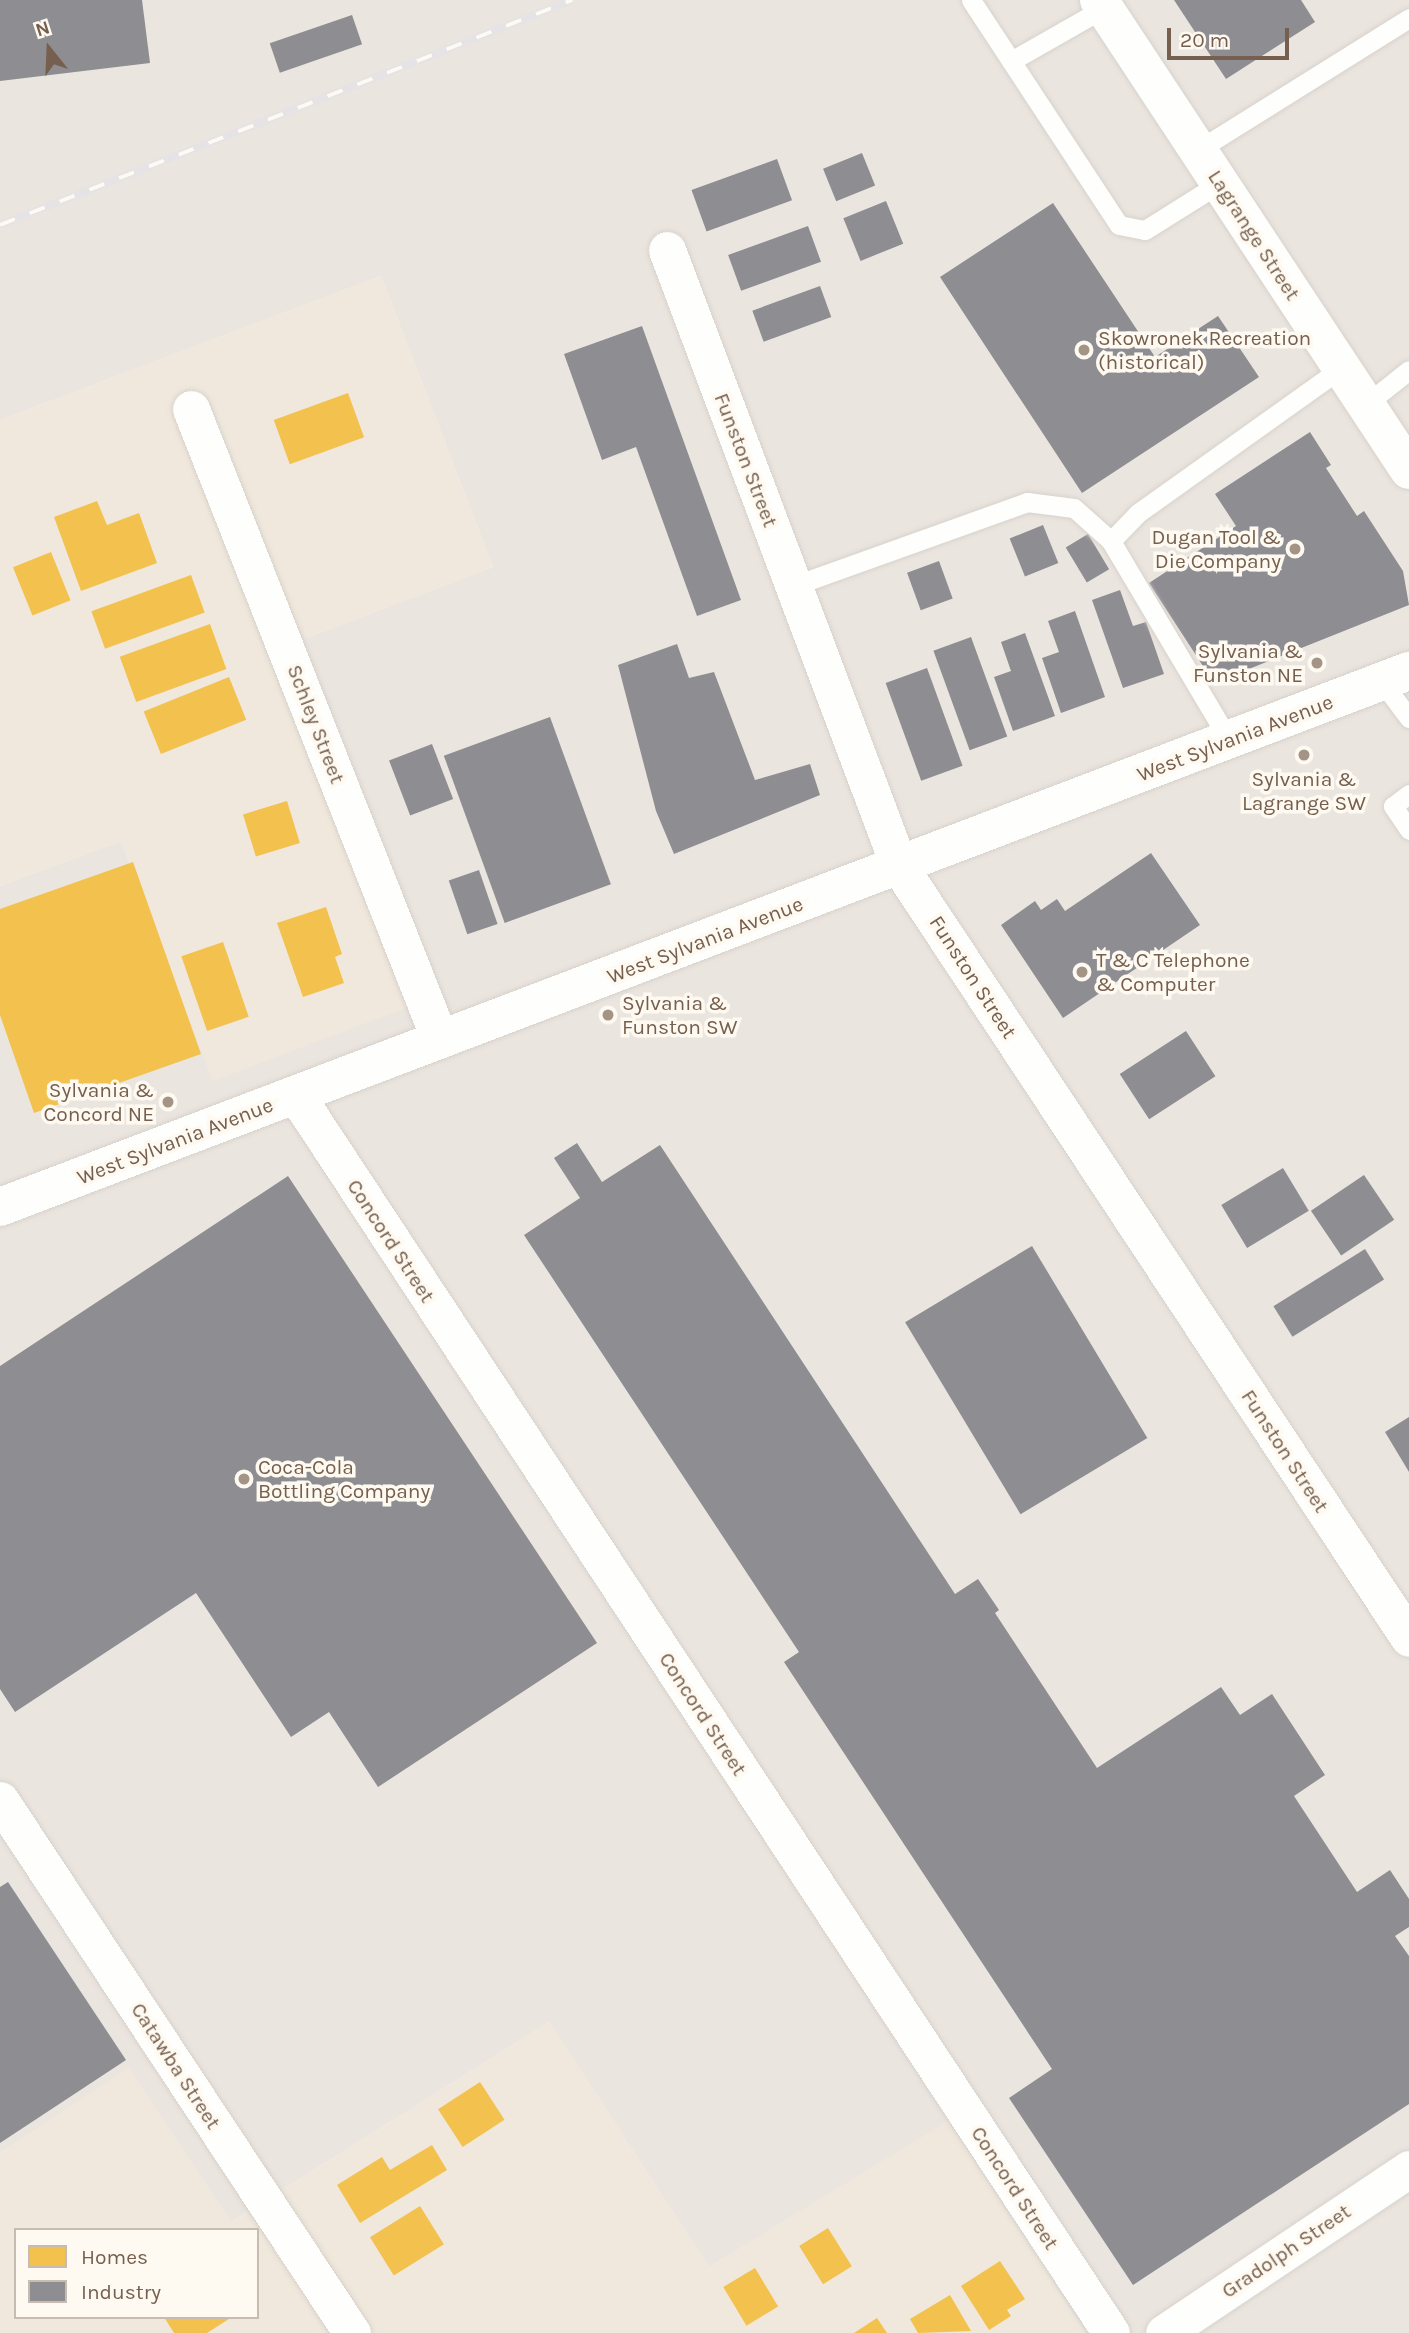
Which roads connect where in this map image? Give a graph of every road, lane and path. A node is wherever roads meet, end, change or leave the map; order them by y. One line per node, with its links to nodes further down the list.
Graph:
1 (971, 0): 4 (lane)
2 (1101, 4): 4 (lane); 5 (main road, Lagrange Street)
3 (1409, 18): 5 (lane)
4 (1011, 61): 6 (lane)
5 (1198, 150): 6 (main road, Lagrange Street)
6 (1220, 183): 8 (main road, Lagrange Street)
7 (667, 250): 14 (street, Funston Street)
8 (1341, 369): 10 (main road, Lagrange Street); 13 (lane)
9 (1409, 370): 10 (lane)
10 (1365, 405): 12 (main road, Lagrange Street)
11 (191, 409): 21 (street, Schley Street)
12 (1409, 470)
13 (1111, 541): 14 (lane); 17 (lane)
14 (793, 586): 20 (street, Funston Street)
15 (1396, 677): 16 (lane); 17 (main road, West Sylvania Avenue)
16 (1409, 718)
17 (1229, 740): 20 (main road, West Sylvania Avenue)
18 (1409, 794): 19 (lane)
19 (1409, 830)
20 (899, 866): 21 (main road, West Sylvania Avenue); 24 (street, Funston Street)
21 (440, 1040): 22 (main road, West Sylvania Avenue)
22 (296, 1096): 23 (main road, West Sylvania Avenue); 28 (street, Concord Street)
23 (0, 1208)
24 (1409, 1638)
25 (0, 1800): 27 (street, Catawba Street)
26 (1409, 2169): 29 (street, Gradolph Street)
27 (352, 2333)
28 (1111, 2333)
29 (1164, 2333)

